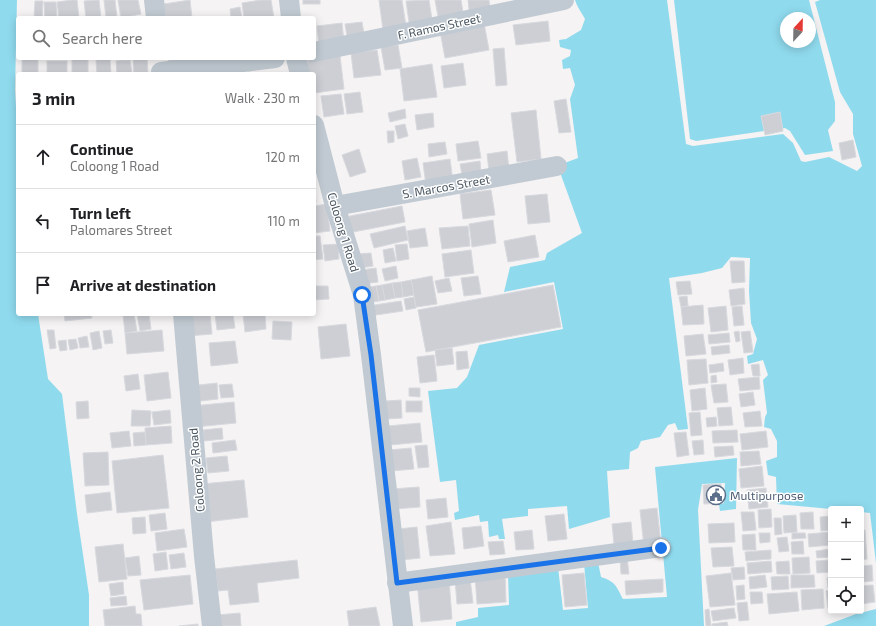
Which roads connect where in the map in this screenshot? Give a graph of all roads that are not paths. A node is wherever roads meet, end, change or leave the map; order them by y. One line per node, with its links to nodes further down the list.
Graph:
1 (154, 0): 4 (street)
2 (289, 0): 5 (street)
3 (564, 0): 6 (street, F. Ramos Street)
4 (156, 16)
5 (291, 16)
6 (316, 52)
7 (252, 60): 9 (street)
8 (296, 60): 10 (street)
9 (161, 68)
10 (300, 72)
11 (316, 133): 13 (street, Coloong 1 Road)
12 (558, 166): 13 (street, S. Marcos Street)
13 (336, 206): 16 (street, Coloong 1 Road)
14 (182, 316): 17 (street, Coloong 2 Road)
15 (661, 548): 16 (street)
16 (397, 583): 18 (street, Coloong 1 Road)
17 (212, 626)
18 (402, 626)

